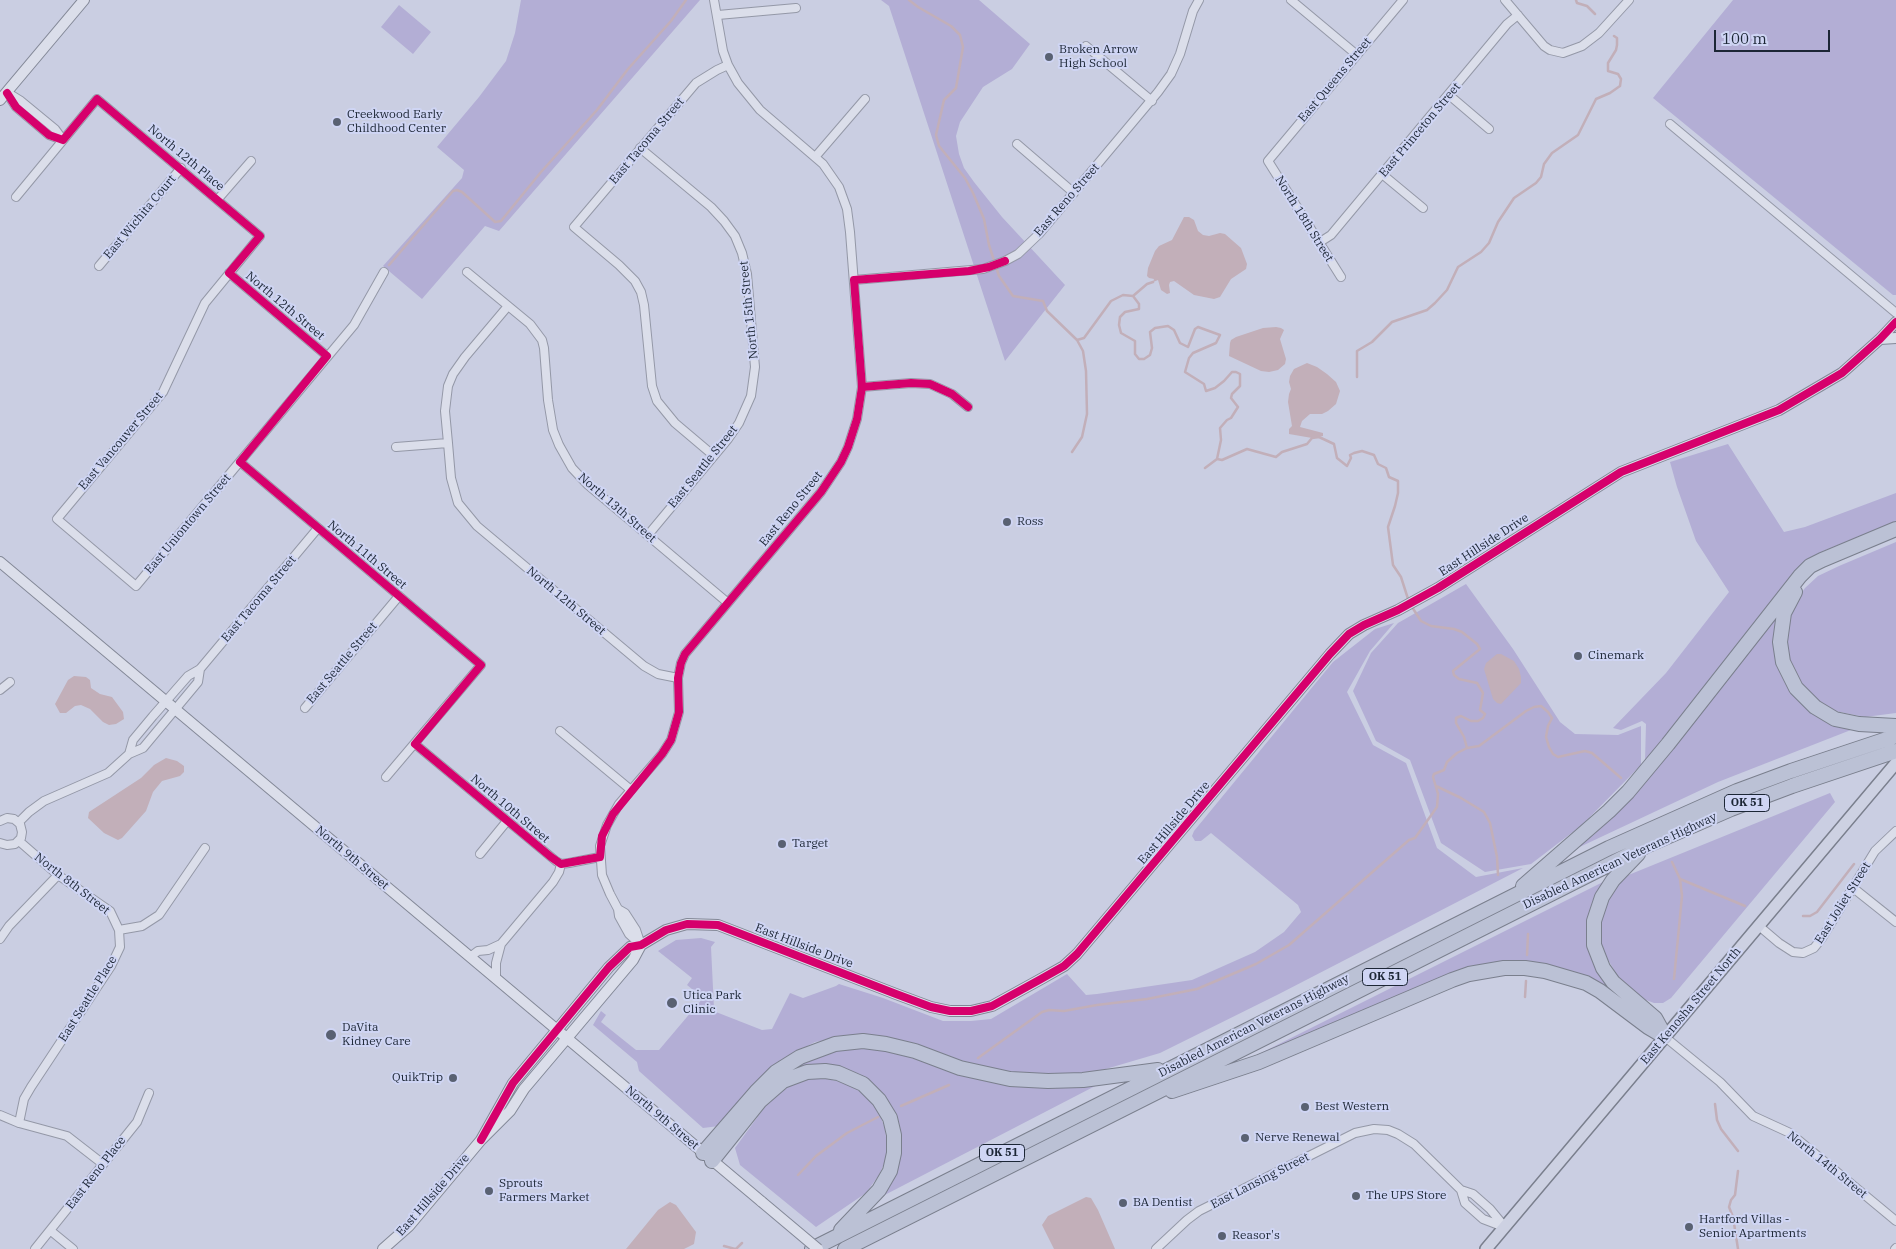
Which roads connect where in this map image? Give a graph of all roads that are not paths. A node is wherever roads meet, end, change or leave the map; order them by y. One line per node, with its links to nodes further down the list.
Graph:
1 (84, 0): 15 (street)
2 (714, 0): 9 (street)
3 (1199, 0): 17 (street, East Reno Street)
4 (1291, 0): 12 (street)
5 (1403, 0): 12 (street, East Queens Street)
6 (1505, 0): 10 (street)
7 (1629, 0): 10 (street)
8 (796, 8): 9 (street)
9 (718, 15): 13 (street)
10 (1518, 15): 14 (street, East Princeton Street)
11 (1086, 46): 17 (street)
12 (1357, 55): 24 (street, East Queens Street)
13 (728, 65): 22 (street, East Tacoma Street); 23 (street)
14 (1449, 95): 19 (street); 27 (street, East Princeton Street)
15 (3, 96): 20 (street)
16 (865, 99): 23 (street)
17 (1152, 101): 28 (street, East Reno Street)
18 (1670, 124): 41 (street)
19 (1489, 128)
20 (63, 140): 26 (street, North 12th Place); 29 (street)
21 (1017, 144): 28 (street)
22 (640, 148): 47 (street, North 15th Street); 51 (street, East Tacoma Street)
23 (816, 156): 39 (street)
24 (1268, 160): 33 (street, North 18th Street)
25 (251, 161): 30 (street)
26 (181, 168): 30 (street, North 12th Place); 34 (street, East Wichita Court)
27 (1382, 174): 31 (street); 33 (street, East Princeton Street)
28 (1074, 193): 39 (street, East Reno Street)
29 (16, 197)
30 (218, 199): 32 (street, North 12th Place)
31 (1422, 208)
32 (260, 236): 37 (street, East Vancouver Street)
33 (1320, 242): 38 (street, North 18th Street)
34 (99, 266)
35 (384, 272): 45 (street, East Uniontown Street)
36 (467, 272): 40 (street, North 13th Street)
37 (229, 273): 45 (street, North 12th Street); 58 (street, East Vancouver Street)
38 (1341, 277)
39 (854, 280): 46 (street, East Reno Street)
40 (508, 306): 49 (street); 55 (street, North 13th Street)
41 (1896, 313)
42 (1896, 322): 44 (street, East Hillside Drive)
43 (1896, 338): 44 (street)
44 (1880, 339): 96 (street, East Hillside Drive)
45 (327, 356): 52 (street, East Uniontown Street)
46 (862, 387): 48 (street); 60 (street, East Reno Street)
47 (751, 396): 51 (street, East Seattle Street)
48 (968, 407)
49 (448, 444): 50 (street); 62 (street, North 12th Street)
50 (396, 447)
51 (714, 456): 55 (street, East Seattle Street)
52 (240, 462): 53 (street, North 11th Street); 58 (street, East Uniontown Street)
53 (318, 528): 59 (street, North 11th Street); 61 (street, East Tacoma Street)
54 (1896, 529): 90 (highway)
55 (648, 535): 60 (street, North 13th Street)
56 (1896, 536): 68 (highway)
57 (0, 562): 65 (street, North 9th Street)
58 (136, 586)
59 (399, 596): 66 (street, East Seattle Street); 71 (street, North 11th Street)
60 (728, 602): 62 (street, East Reno Street)
61 (200, 669): 65 (street, East Tacoma Street); 67 (street, East Tacoma Street)
62 (678, 678): 76 (street, East Reno Street)
63 (10, 682): 64 (street)
64 (0, 690)
65 (166, 701): 67 (street, North 9th Street); 73 (street, East Tacoma Street)
66 (305, 708)
67 (176, 710): 73 (street, East Tacoma Street); 97 (street, North 9th Street)
68 (1896, 726)
69 (560, 731): 76 (street)
70 (1896, 736): 90 (highway, Disabled American Veterans Highway / OK 51)
71 (415, 744): 75 (street); 78 (street, North 10th Street)
72 (1896, 751): 83 (highway, Disabled American Veterans Highway / OK 51)
73 (129, 754): 79 (street, East Tacoma Street)
74 (1896, 762): 92 (main road, East Kenosha Street North)
75 (386, 777)
76 (631, 790): 86 (street, East Reno Street)
77 (0, 821): 79 (street)
78 (507, 821): 85 (street); 87 (street, North 10th Street)
79 (19, 822): 81 (street)
80 (1896, 831): 89 (street, East Joliet Street)
81 (18, 841): 82 (street); 88 (street, North 8th Street)
82 (0, 842)
83 (1646, 846): 100 (highway); 104 (highway, Disabled American Veterans Highway / OK 51)
84 (205, 848): 93 (street)
85 (480, 854)
86 (600, 857): 87 (street); 96 (street)
87 (561, 864): 95 (street)
88 (58, 875): 93 (street, North 8th Street); 94 (street)
89 (1852, 887): 91 (street); 92 (street, East Joliet Street)
90 (1509, 898): 102 (highway, Disabled American Veterans Highway / OK 51)
91 (1896, 922)
92 (1759, 926): 100 (main road, East Kenosha Street North)
93 (119, 930): 106 (street, East Seattle Place)
94 (0, 939)
95 (501, 944): 97 (street); 98 (street)
96 (641, 944): 99 (street, East Hillside Drive); 101 (street, East Hillside Drive)
97 (470, 957): 98 (street, North 9th Street)
98 (496, 978): 99 (street, North 9th Street)
99 (556, 1030): 101 (street, North 9th Street); 107 (street, East Hillside Drive)
100 (1665, 1036): 104 (highway); 111 (street, North 14th Street); 112 (main road, East Kenosha Street North)
101 (567, 1038): 107 (street, East Hillside Drive); 108 (street, North 9th Street)
102 (1169, 1069): 108 (highway); 114 (highway, Disabled American Veterans Highway / OK 51)
103 (149, 1093): 109 (street, East Reno Place)
104 (1124, 1108): 120 (highway, Disabled American Veterans Highway / OK 51)
105 (0, 1115): 106 (street)
106 (19, 1123): 109 (street)
107 (481, 1140): 117 (street, East Hillside Drive)
108 (708, 1157): 114 (highway); 119 (street, North 9th Street, bridge)
109 (103, 1164): 113 (street, East Reno Place)
110 (1460, 1190): 112 (street); 112 (street); 121 (street, East Lansing Street)
111 (1896, 1221)
112 (1504, 1227): 122 (main road, East Kenosha Street North)
113 (51, 1231): 115 (street, East Reno Place); 116 (street)
114 (834, 1237): 118 (highway, Disabled American Veterans Highway / OK 51)
115 (36, 1249)
116 (73, 1249)
117 (383, 1249)
118 (812, 1249)
119 (818, 1249)
120 (844, 1249)
121 (1156, 1249)
122 (1486, 1249)

